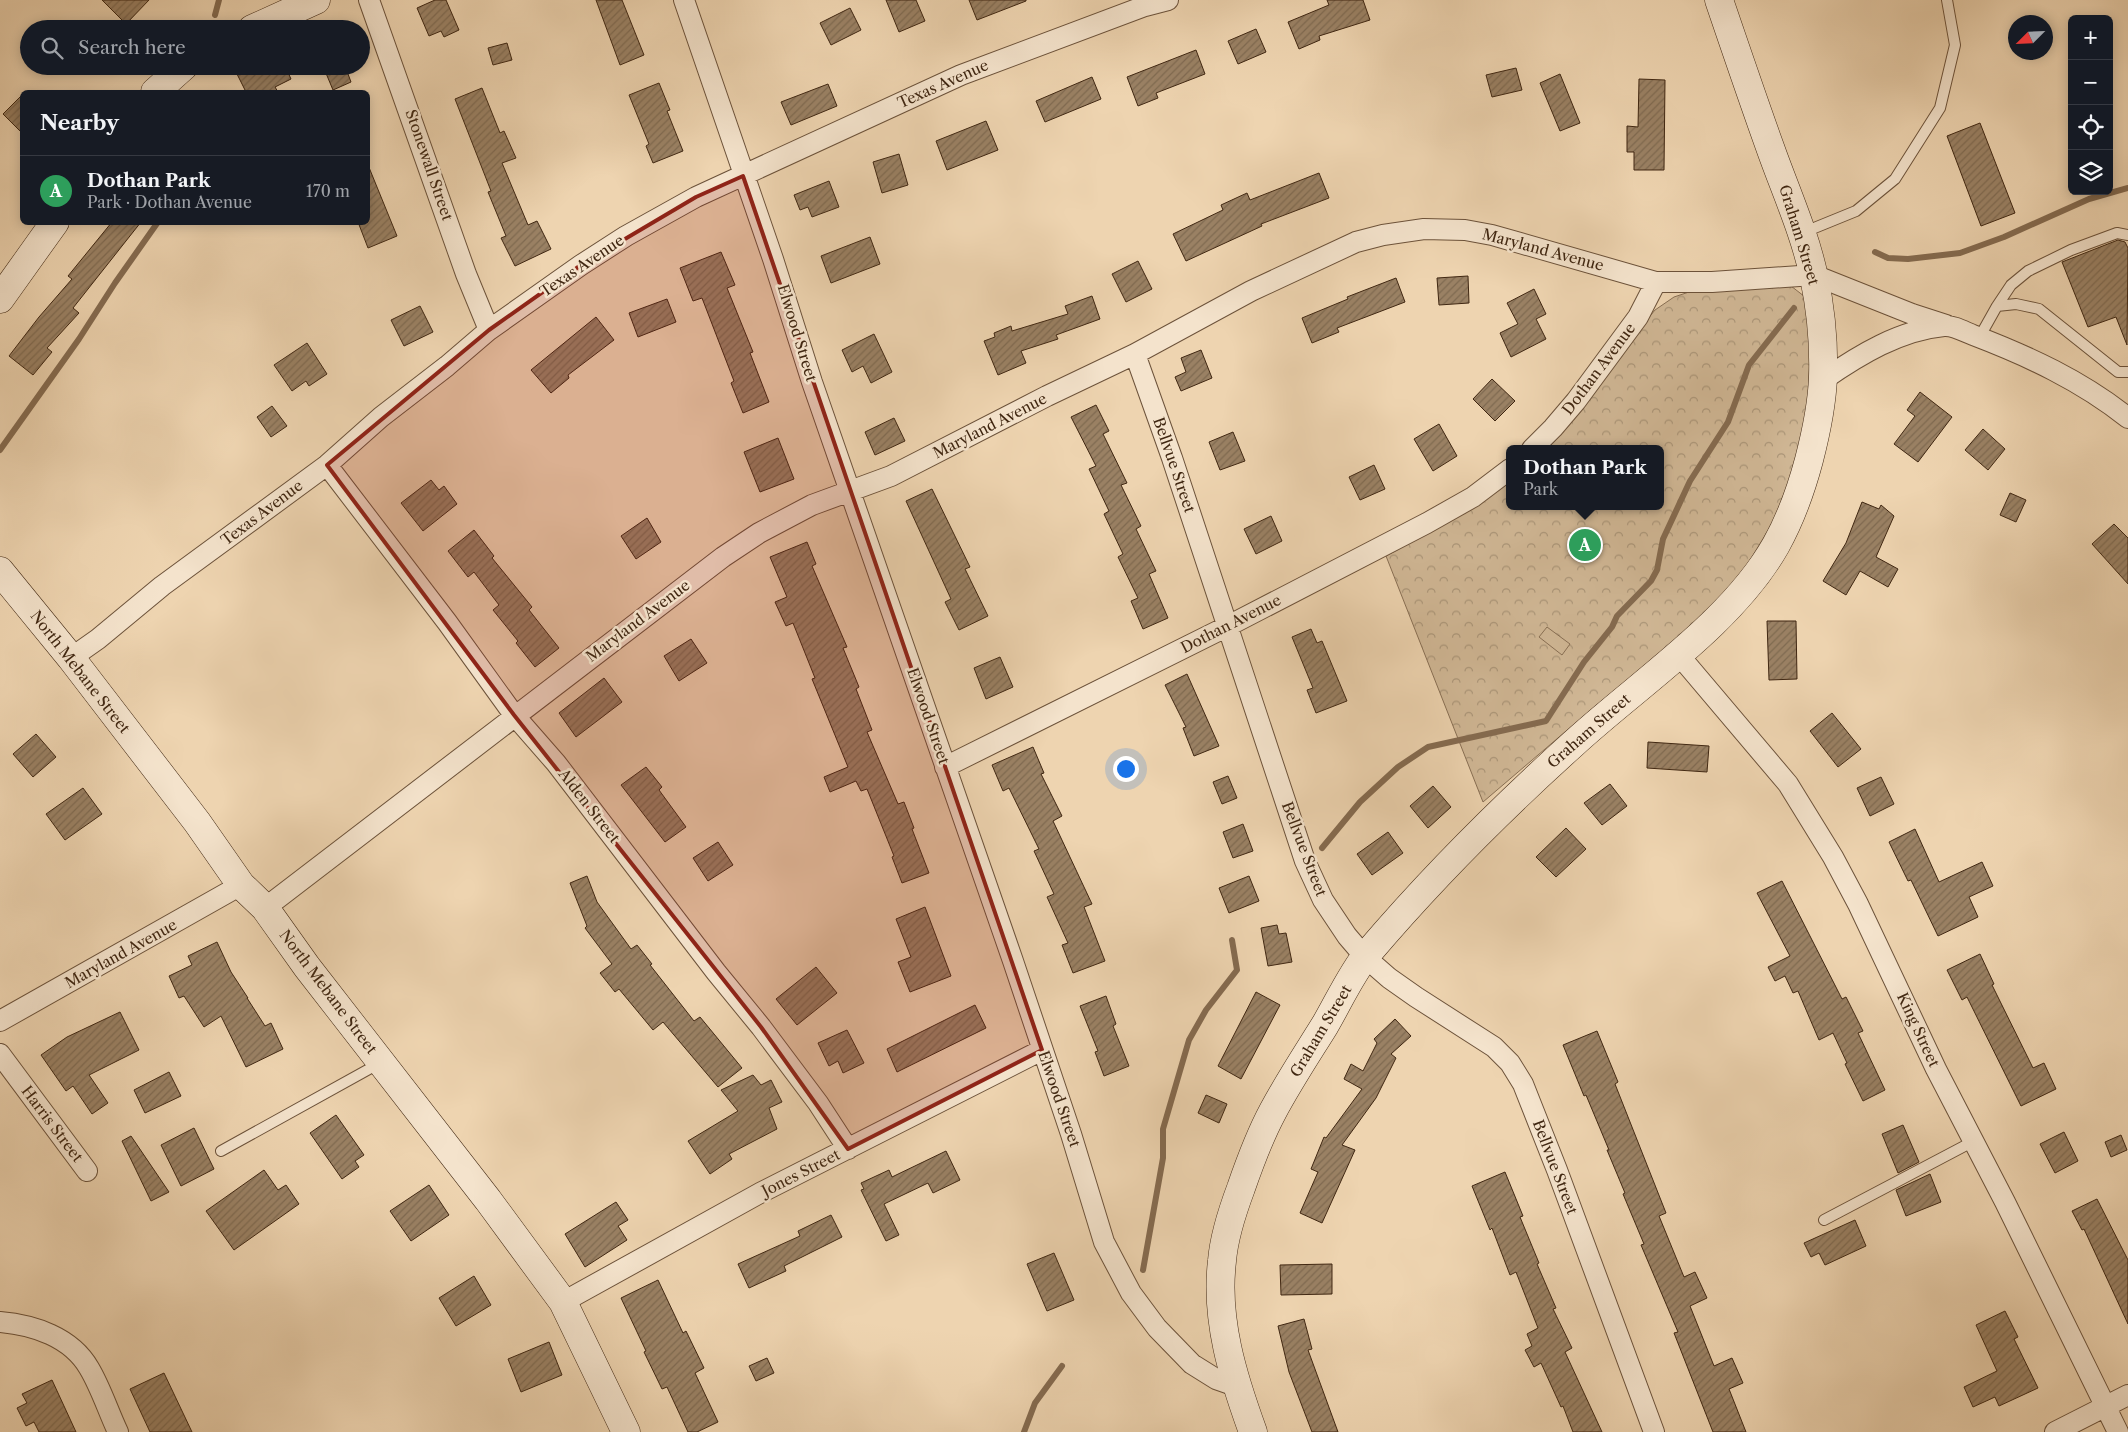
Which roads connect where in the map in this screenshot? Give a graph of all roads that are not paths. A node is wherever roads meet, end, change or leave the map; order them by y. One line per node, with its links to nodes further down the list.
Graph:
1 (316, 0): 8 (street)
2 (369, 0): 20 (street, Stonewall Street)
3 (684, 0): 11 (street, Elwood Street)
4 (1168, 0): 7 (street, Texas Avenue)
5 (1719, 0): 13 (street, Graham Street)
6 (1947, 0): 13 (lane)
7 (1145, 3): 11 (street, Texas Avenue)
8 (272, 20)
9 (174, 75): 10 (street)
10 (157, 90)
11 (744, 176): 20 (street, Texas Avenue); 29 (street, Elwood Street)
12 (53, 225): 17 (street)
13 (1801, 234): 15 (street, Graham Street)
14 (2128, 235): 18 (lane)
15 (1814, 275): 16 (street, Maryland Avenue); 19 (street); 24 (street, Graham Street)
16 (1656, 282): 22 (street, Maryland Avenue); 26 (street, Dothan Avenue)
17 (0, 299)
18 (1997, 306): 21 (lane); 23 (lane)
19 (1946, 325): 21 (street); 24 (street)
20 (489, 330): 27 (street, Texas Avenue)
21 (1979, 338): 25 (street)
22 (1135, 354): 29 (street, Maryland Avenue); 31 (street, Bellvue Street)
23 (2128, 372)
24 (1823, 380): 32 (street, Graham Street)
25 (2128, 418)
26 (1536, 445)
27 (327, 465): 33 (street, Texas Avenue); 34 (street, Alden Street)
28 (1506, 472): 31 (street, Dothan Avenue)
29 (850, 490): 34 (street, Maryland Avenue); 35 (street, Elwood Street)
30 (0, 571): 33 (street, North Mebane Street)
31 (1228, 626): 35 (street, Dothan Avenue); 38 (street, Bellvue Street)
32 (1678, 654): 38 (street, Graham Street); 43 (street, King Street)
33 (71, 658): 36 (street, North Mebane Street)
34 (514, 715): 37 (street, Maryland Avenue); 44 (street, Alden Street)
35 (945, 767): 40 (street, Elwood Street)
36 (241, 885): 37 (street, North Mebane Street); 39 (street, Maryland Avenue)
37 (264, 908): 42 (street, North Mebane Street)
38 (1365, 957): 50 (street, Graham Street); 56 (street, Bellvue Street)
39 (0, 1021)
40 (1042, 1050): 44 (street, Jones Street); 50 (street, Elwood Street)
41 (0, 1054): 46 (street, Harris Street)
42 (381, 1062): 45 (lane); 48 (street, North Mebane Street)
43 (1974, 1142): 47 (lane); 52 (street, King Street)
44 (848, 1149): 48 (street, Jones Street)
45 (221, 1151)
46 (87, 1171)
47 (1824, 1220)
48 (563, 1302): 54 (street, North Mebane Street)
49 (0, 1322): 53 (street)
50 (1236, 1386): 55 (street, Graham Street)
51 (2128, 1395): 52 (street)
52 (2105, 1406): 57 (street); 58 (street, King Street)
53 (118, 1432)
54 (626, 1432)
55 (1254, 1432)
56 (1654, 1432)
57 (2055, 1432)
58 (2118, 1432)

